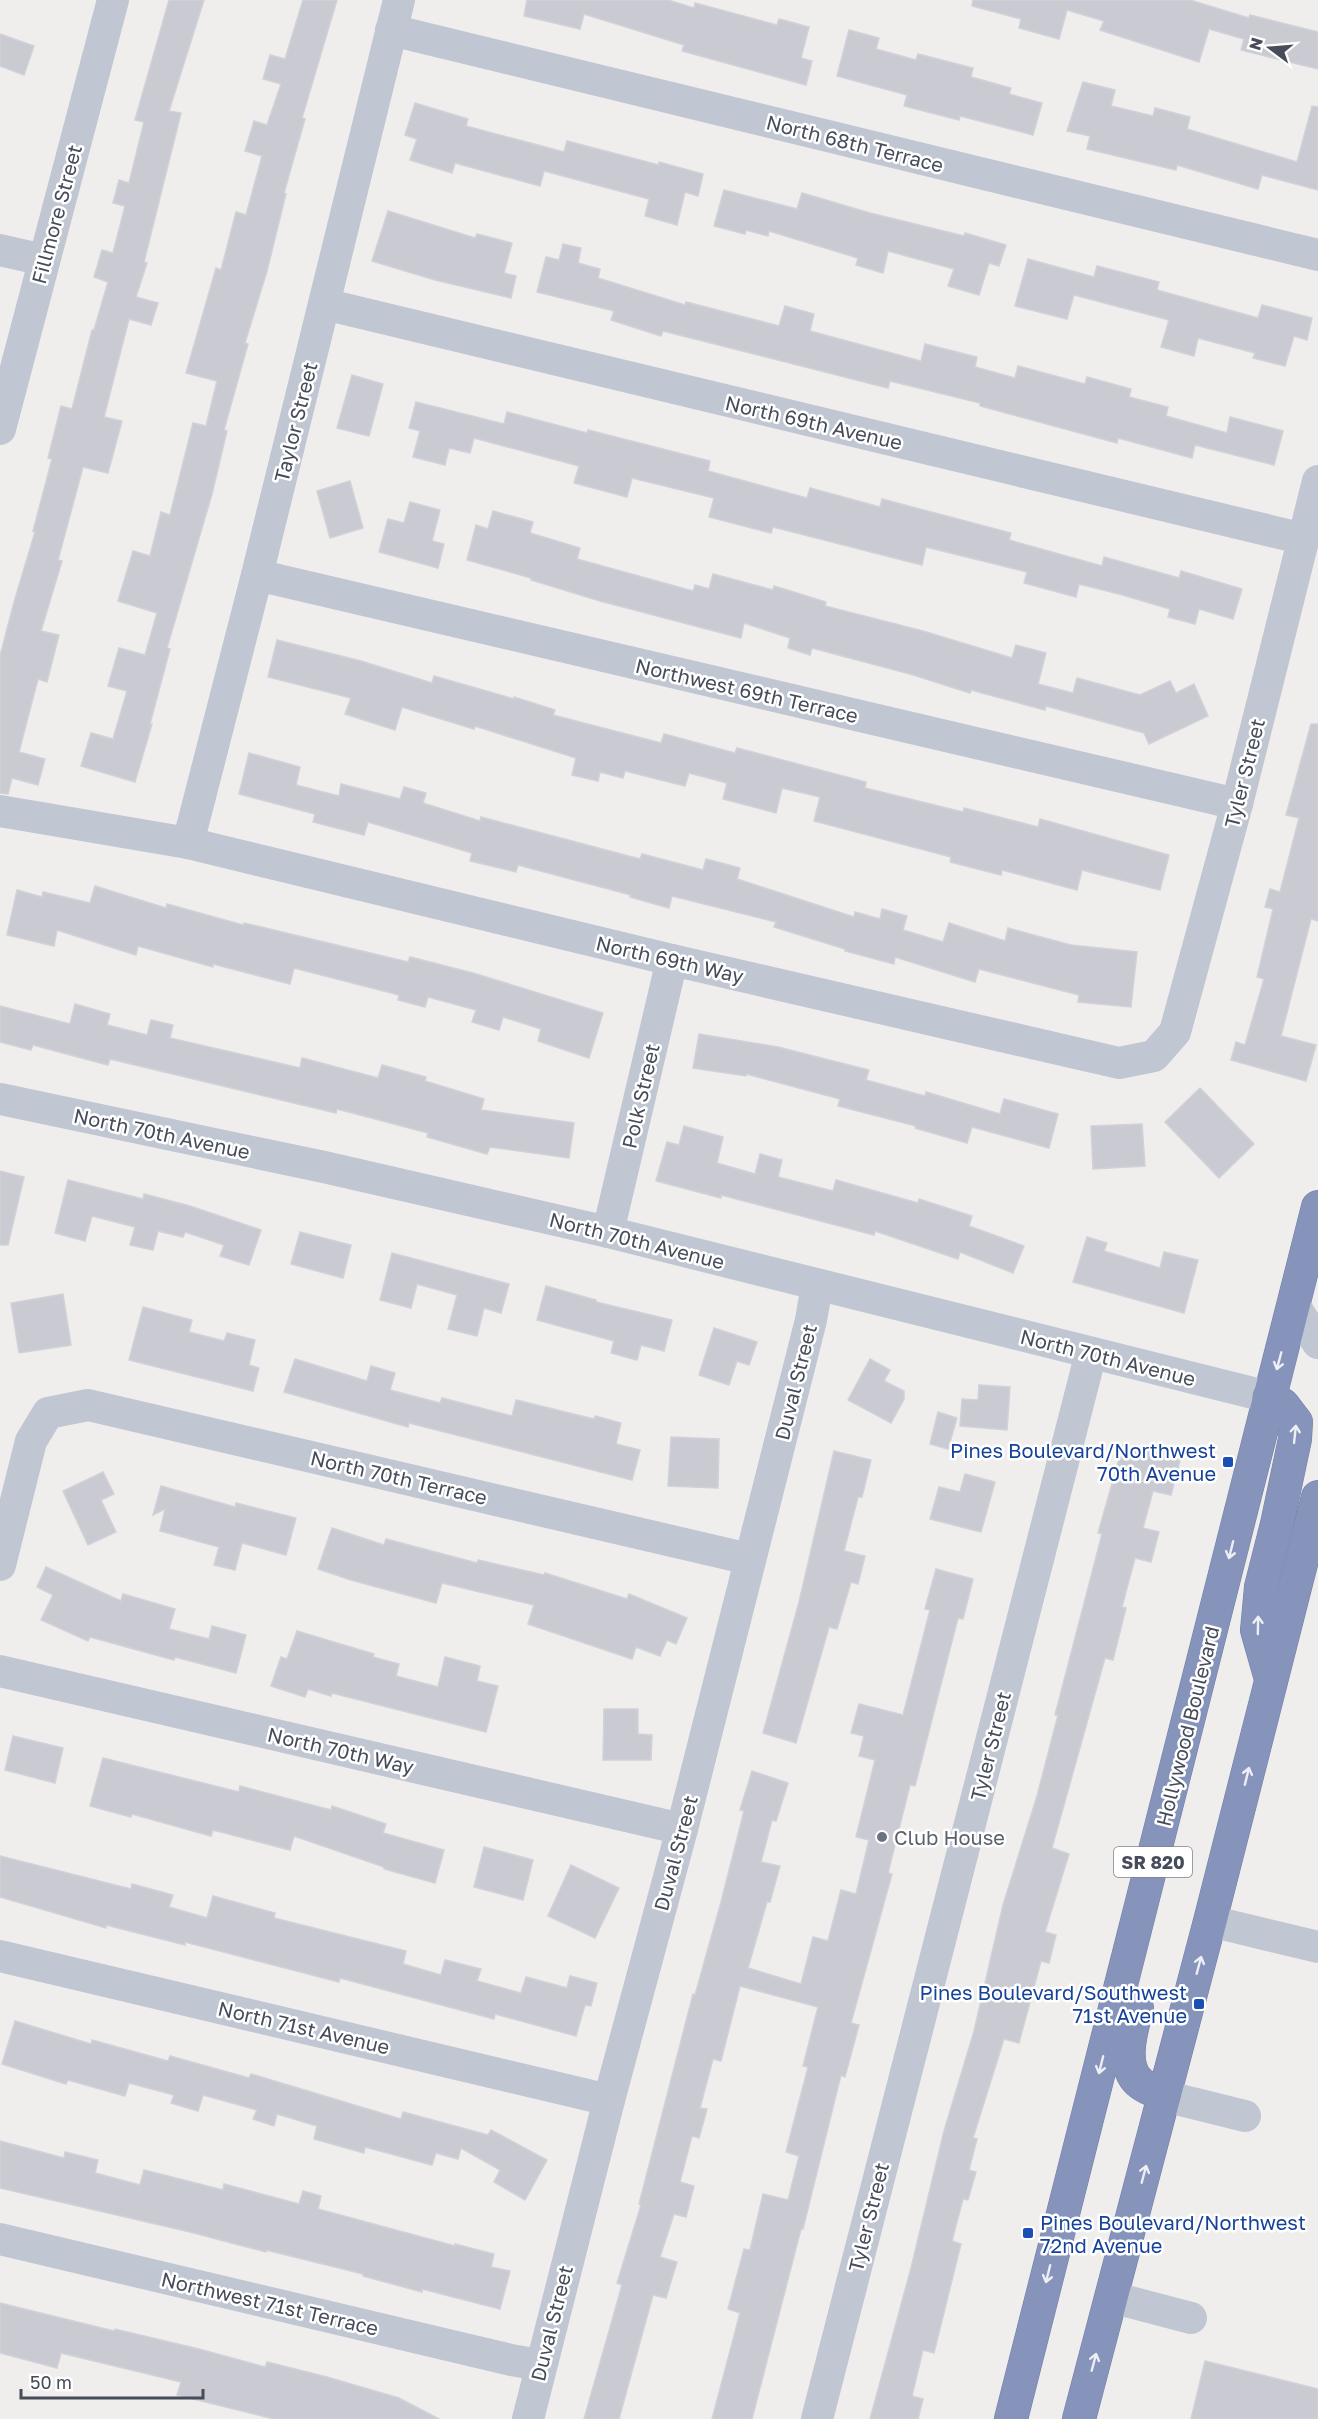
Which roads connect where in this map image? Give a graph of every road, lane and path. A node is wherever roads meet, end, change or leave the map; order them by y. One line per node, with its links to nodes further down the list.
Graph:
1 (113, 0): 6 (street, Fillmore Street)
2 (399, 0): 3 (street, Taylor Street)
3 (391, 30): 5 (street, North 68th Terrace); 7 (street, Taylor Street)
4 (0, 250): 6 (street)
5 (1318, 255)
6 (44, 260): 8 (street, Fillmore Street)
7 (324, 304): 10 (street, North 69th Avenue); 11 (street, Taylor Street)
8 (0, 429)
9 (1318, 481): 10 (street, Tyler Street)
10 (1304, 539): 12 (street, Tyler Street)
11 (257, 575): 12 (street, Northwest 69th Terrace); 14 (street, Taylor Street)
12 (1237, 804): 16 (street, Tyler Street)
13 (0, 811): 14 (street, North 69th Way)
14 (188, 843): 15 (street, North 69th Way)
15 (672, 960): 16 (street, North 69th Way); 19 (street, Polk Street)
16 (1154, 1056)
17 (0, 1100): 19 (street, North 70th Avenue)
18 (1318, 1208): 21 (highway, Hollywood Boulevard / SR 820)
19 (608, 1232): 20 (street, North 70th Avenue)
20 (818, 1285): 23 (street, North 70th Avenue); 26 (street, Duval Street)
21 (1293, 1304): 22 (street); 24 (highway, Hollywood Boulevard / SR 820, one-way to 24)
22 (1318, 1343)
23 (1091, 1353): 24 (street, North 70th Avenue); 43 (street, Tyler Street)
24 (1269, 1396): 29 (highway, one-way to 24); 31 (highway, Hollywood Boulevard / SR 820, one-way to 31)
25 (1318, 1497): 29 (highway, SR 820)
26 (749, 1559): 27 (street, North 70th Terrace); 30 (street, Duval Street)
27 (0, 1565)
28 (0, 1671): 30 (street, North 70th Way)
29 (1271, 1681): 32 (highway, SR 820, one-way to 29)
30 (682, 1829): 36 (street, Duval Street)
31 (1156, 1849): 35 (highway); 44 (highway, Hollywood Boulevard / SR 820, one-way to 44)
32 (1210, 1921): 33 (street); 35 (highway, SR 820, one-way to 32)
33 (1318, 1947)
34 (0, 1956): 36 (street, North 71st Avenue)
35 (1164, 2096): 37 (street); 39 (highway, SR 820, one-way to 35)
36 (609, 2100): 41 (street, Duval Street)
37 (1245, 2116)
38 (0, 2239): 41 (street, Northwest 71st Terrace)
39 (1111, 2297): 40 (street); 45 (highway, SR 820, one-way to 39)
40 (1191, 2318)
41 (540, 2365): 42 (street, Duval Street)
42 (528, 2419)
43 (816, 2419)
44 (1011, 2419)
45 (1079, 2419)

